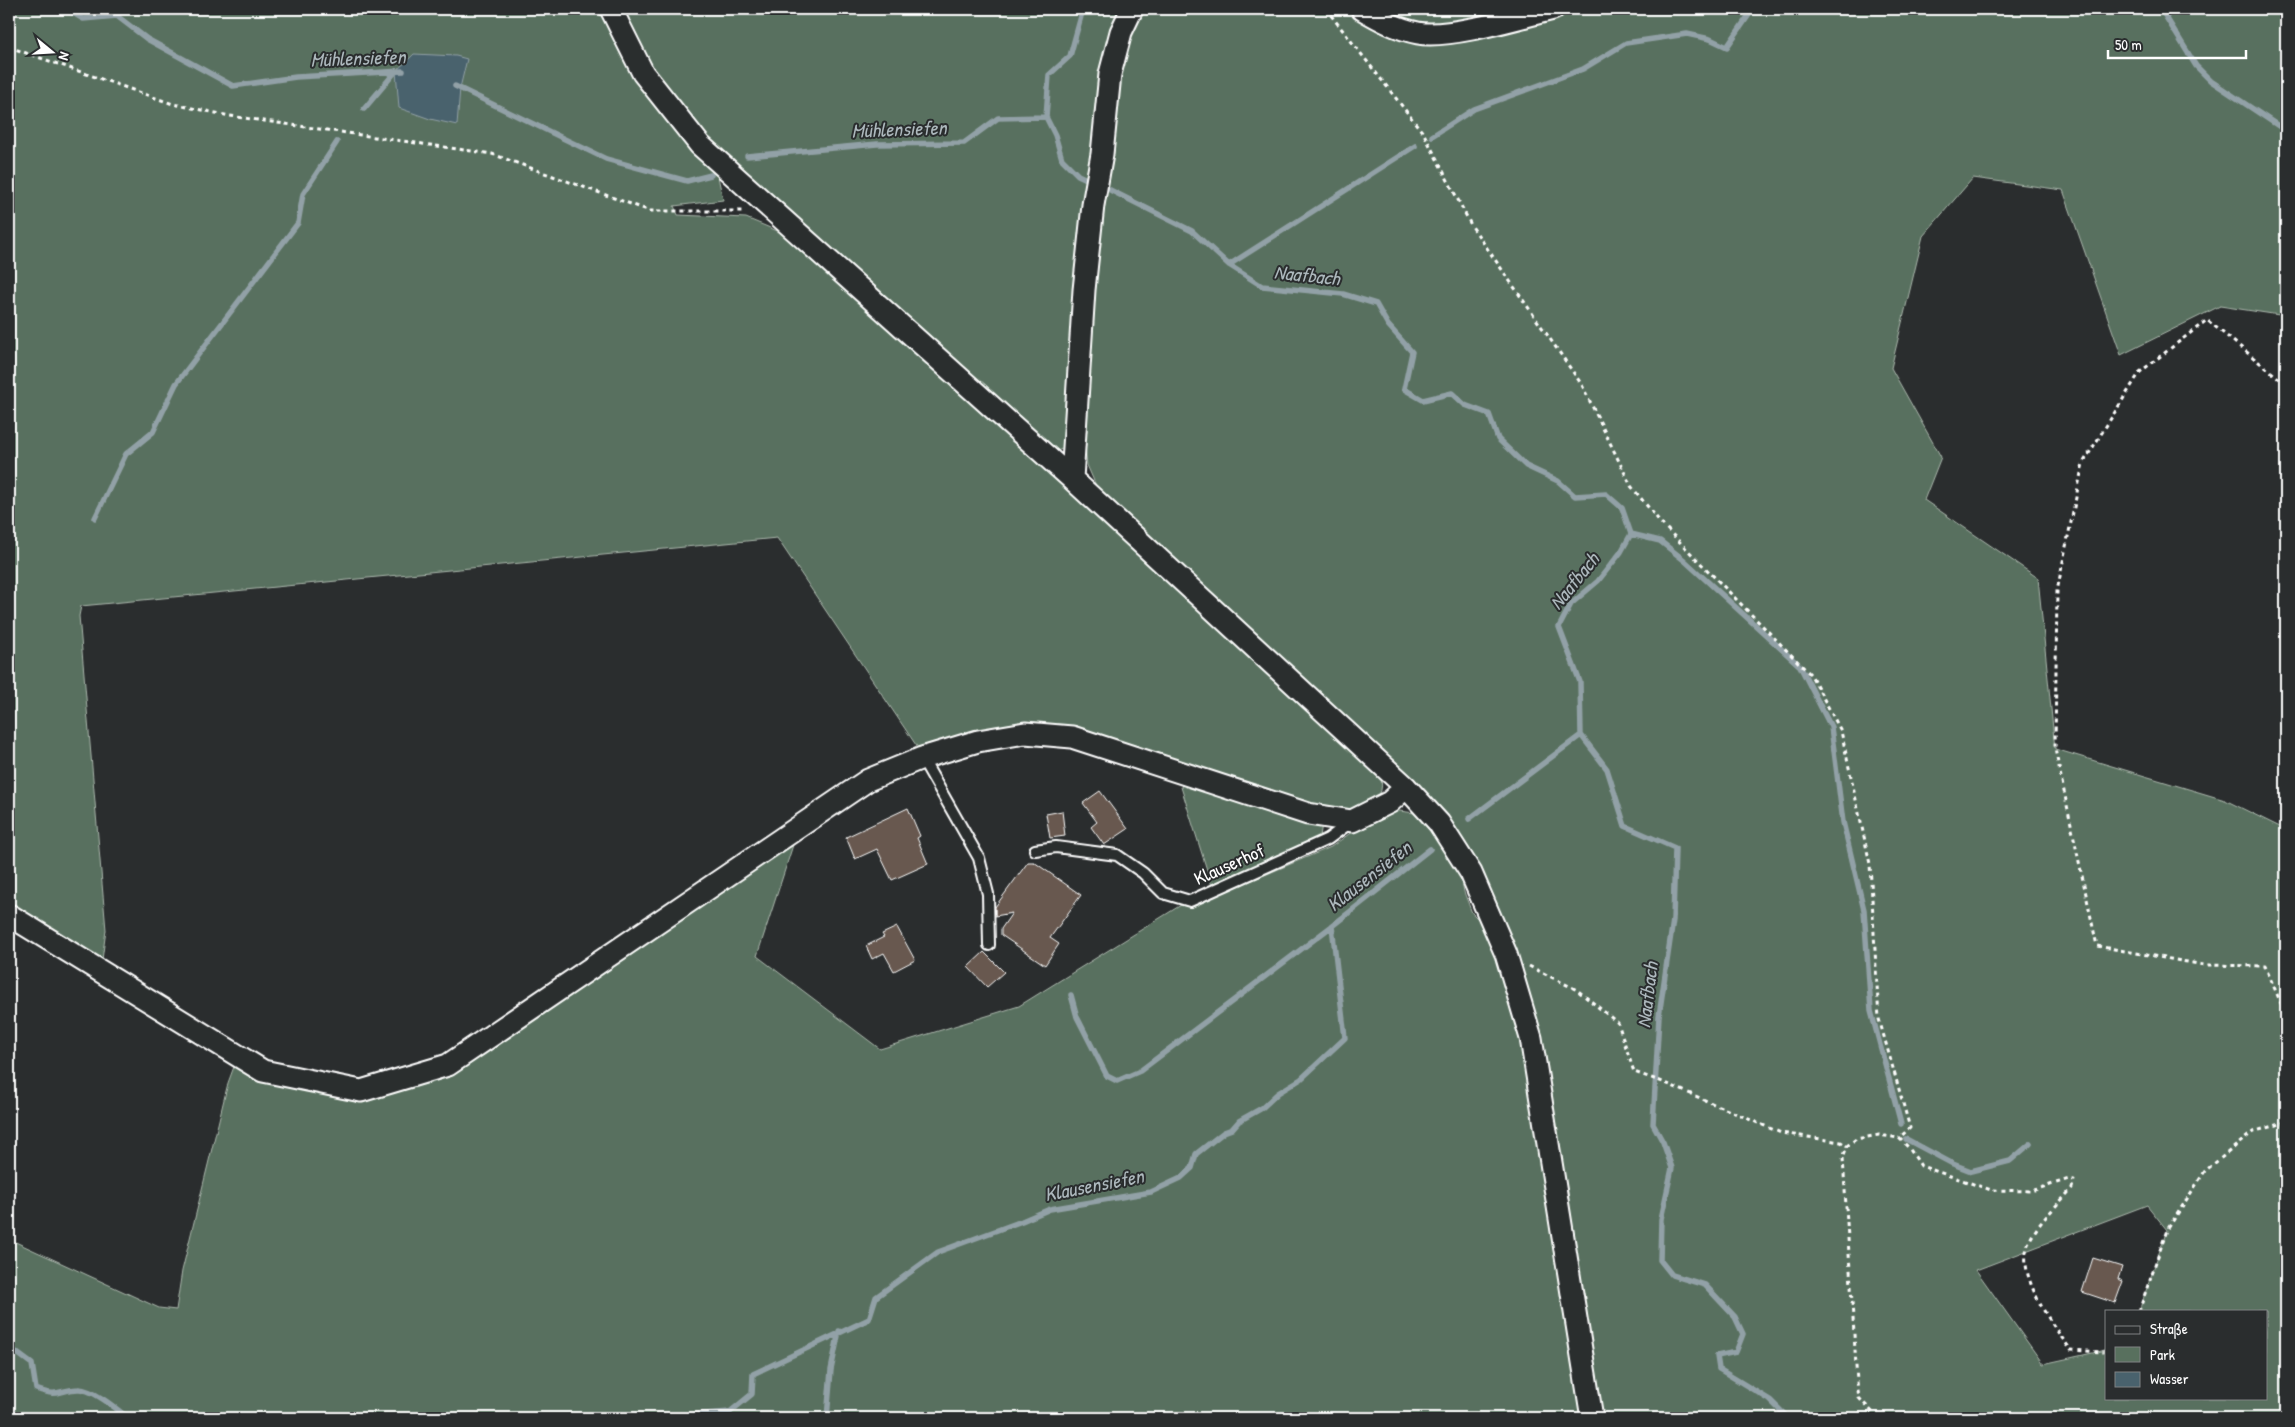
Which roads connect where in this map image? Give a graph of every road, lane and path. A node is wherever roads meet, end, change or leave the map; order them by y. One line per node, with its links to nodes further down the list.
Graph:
1 (611, 9): 7 (street)
2 (1132, 9): 9 (street)
3 (1326, 9): 19 (path)
4 (1362, 9): 5 (street)
5 (1553, 9)
6 (9, 47): 7 (path)
7 (773, 211): 9 (street)
8 (2286, 384): 17 (path)
9 (1072, 479): 11 (street)
10 (922, 758): 12 (street); 14 (street); 15 (lane)
11 (1406, 787): 12 (street); 16 (street)
12 (1352, 821): 13 (lane, Klauserhof)
13 (1035, 850)
14 (9, 915)
15 (989, 945)
16 (1506, 954): 20 (path); 23 (street)
17 (2286, 1015)
18 (2286, 1122): 21 (path)
19 (1900, 1138): 20 (path); 22 (path)
20 (1847, 1146): 24 (path)
21 (2139, 1310)
22 (2105, 1350)
23 (1592, 1418)
24 (1878, 1418)

